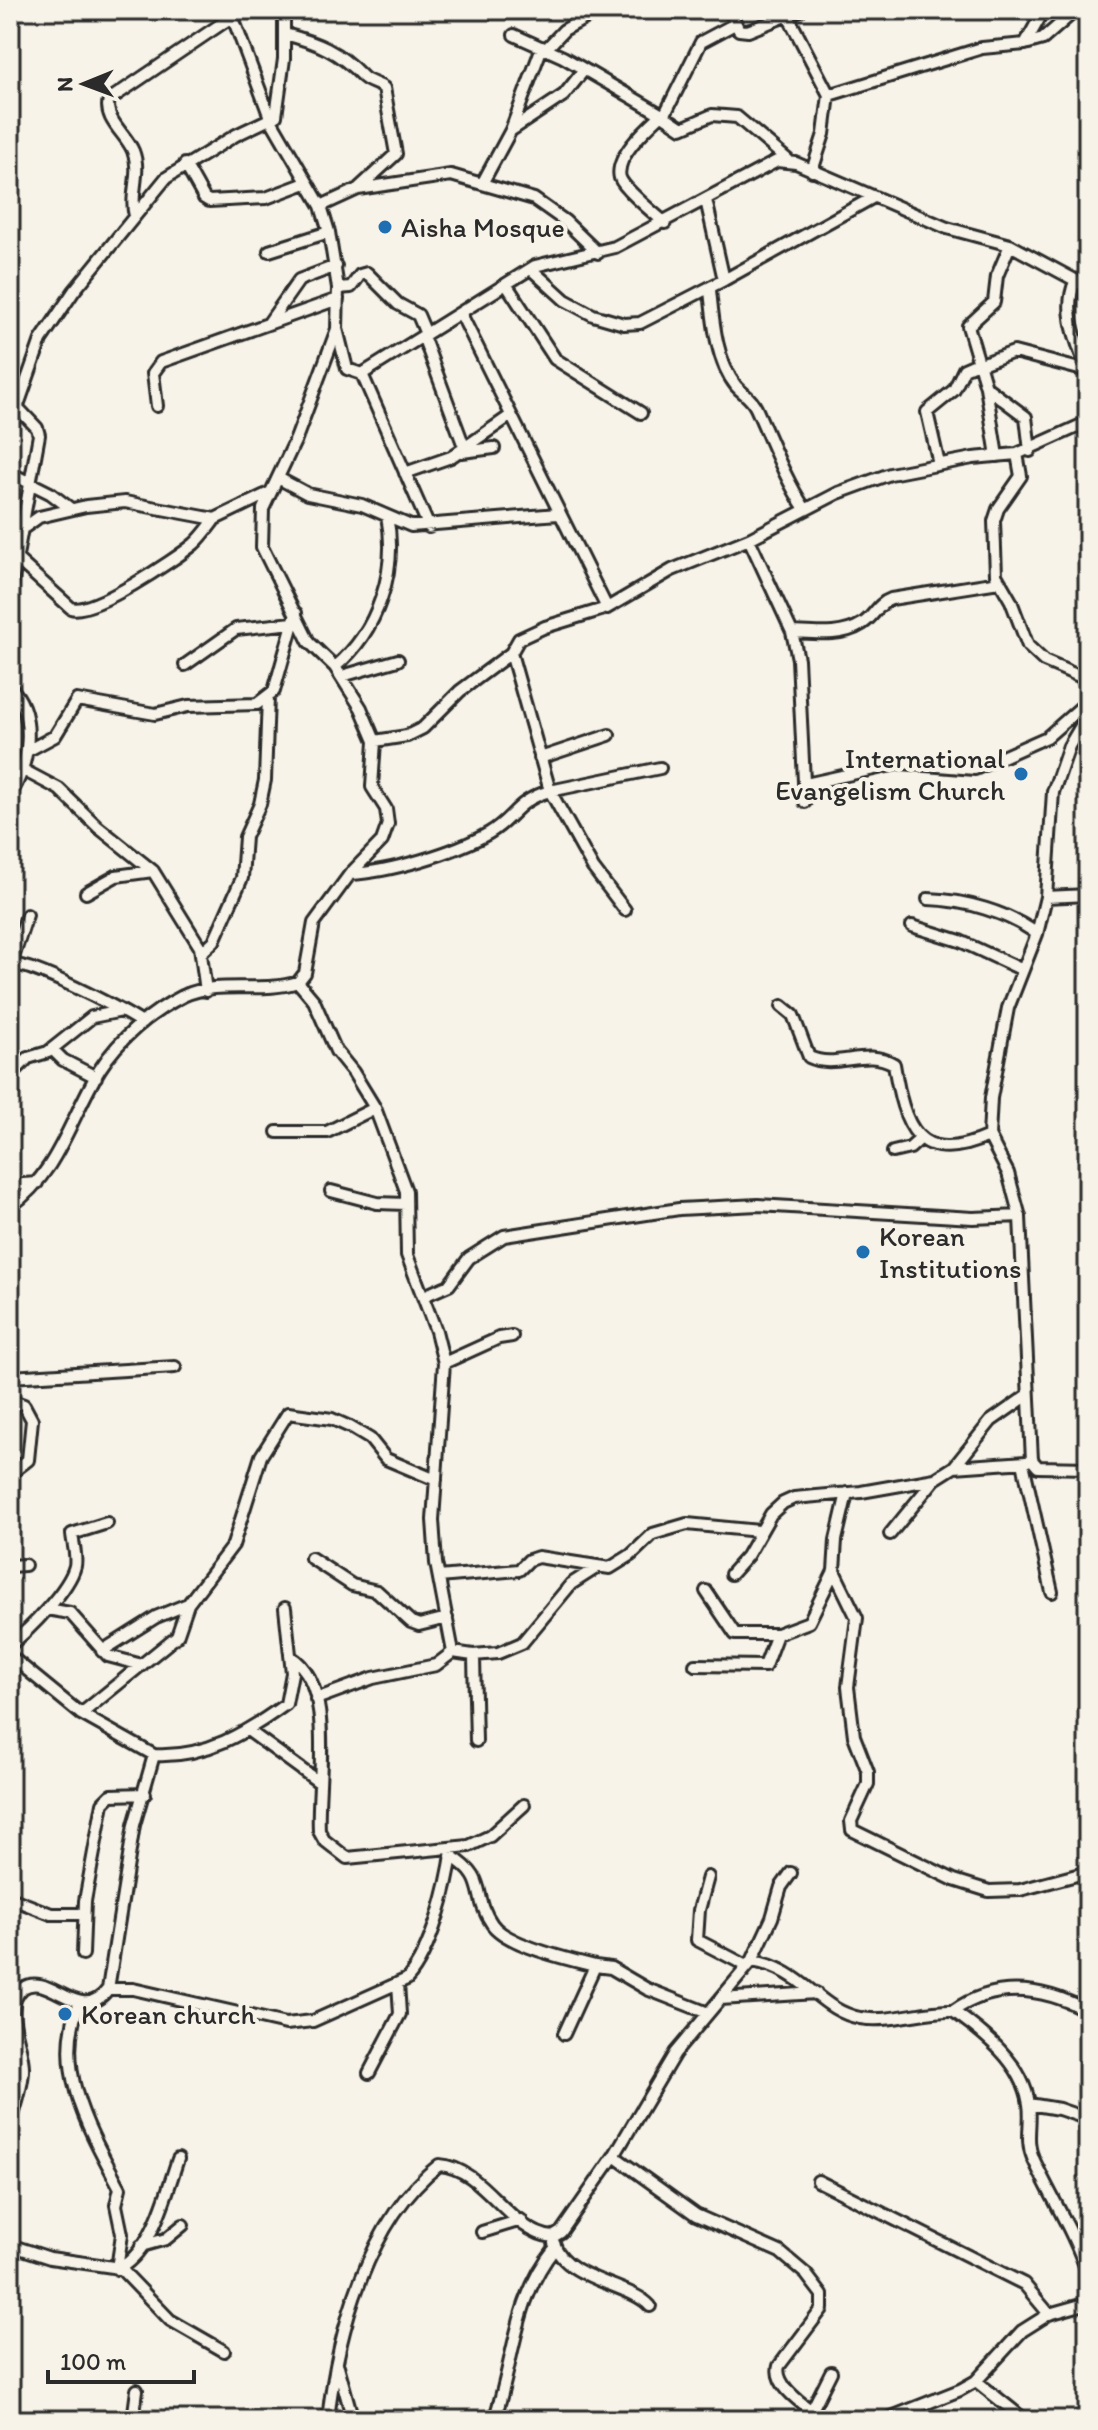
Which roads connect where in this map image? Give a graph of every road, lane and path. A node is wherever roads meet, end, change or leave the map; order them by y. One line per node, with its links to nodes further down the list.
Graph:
1 (12, 10): 11 (street)
2 (284, 10): 12 (street)
3 (600, 10): 15 (street)
4 (729, 10): 10 (street)
5 (801, 10): 9 (street)
6 (1044, 10): 14 (street)
7 (1076, 10): 14 (street)
8 (232, 13): 19 (street); 30 (street)
9 (788, 16): 10 (street); 17 (street)
10 (733, 25): 18 (street)
11 (10, 34)
12 (285, 34): 19 (street); 26 (street)
13 (514, 35): 15 (street)
14 (1025, 44): 17 (street)
15 (544, 48): 16 (street); 20 (street)
16 (584, 70): 18 (street); 20 (street)
17 (829, 95): 23 (street)
18 (662, 115): 21 (street); 31 (street)
19 (271, 120): 22 (street); 25 (street)
20 (511, 130): 24 (street)
21 (788, 160): 23 (street); 28 (street)
22 (185, 164): 25 (street); 30 (street)
23 (812, 171): 27 (street)
24 (483, 182): 26 (street); 35 (street)
25 (306, 183): 29 (street)
26 (358, 189): 29 (street)
27 (872, 198): 33 (street); 38 (street)
28 (706, 200): 31 (street); 38 (street)
29 (321, 206): 32 (street)
30 (135, 216): 53 (street)
31 (665, 223): 35 (street)
32 (329, 232): 34 (street); 36 (street)
33 (1010, 245): 39 (street); 48 (street)
34 (269, 251)
35 (598, 253): 37 (street)
36 (336, 266): 43 (street); 45 (street)
37 (531, 269): 40 (street); 42 (street)
38 (724, 280): 42 (street)
39 (1075, 282): 41 (street); 49 (street)
40 (506, 284): 44 (street); 54 (street)
41 (1088, 287)
42 (710, 290): 70 (street)
43 (338, 293): 45 (street); 46 (street); 47 (street)
44 (461, 314): 47 (street); 55 (street)
45 (267, 325): 52 (street)
46 (337, 329): 50 (street); 66 (street)
47 (424, 335): 50 (street); 59 (street)
48 (980, 363): 49 (street); 51 (street); 63 (street)
49 (1088, 372)
50 (362, 374): 65 (street)
51 (986, 387): 60 (street); 62 (street)
52 (157, 406)
53 (18, 408): 57 (street); 67 (street)
54 (641, 413)
55 (510, 416): 59 (street); 71 (street)
56 (1088, 422): 60 (street)
57 (10, 428)
58 (494, 448): 59 (street)
59 (462, 450): 65 (street)
60 (1030, 451): 61 (street)
61 (1017, 454): 62 (street); 78 (street)
62 (997, 456): 63 (street)
63 (939, 464): 70 (street)
64 (10, 473): 67 (street)
65 (405, 473): 75 (street)
66 (278, 478): 68 (street); 72 (street)
67 (28, 481): 69 (street); 74 (street)
68 (271, 492): 73 (street); 81 (street)
69 (71, 509): 73 (street); 74 (street)
70 (805, 509): 76 (street)
71 (558, 514): 75 (street); 80 (street)
72 (387, 516): 75 (street); 86 (street)
73 (215, 519): 77 (street)
74 (25, 527): 77 (street)
75 (429, 527)
76 (749, 539): 80 (street); 82 (street)
77 (18, 560): 79 (street)
78 (999, 582): 82 (street); 87 (street)
79 (10, 594)
80 (607, 608): 83 (street)
81 (294, 618): 85 (street); 86 (street); 89 (street)
82 (792, 632): 99 (street)
83 (511, 653): 93 (street); 95 (street)
84 (398, 660): 86 (street)
85 (185, 665)
86 (338, 672): 93 (street)
87 (1088, 680)
88 (10, 687): 94 (street)
89 (268, 697): 94 (street); 113 (street)
90 (1088, 701): 99 (street)
91 (1088, 714): 107 (street)
92 (609, 735): 95 (street)
93 (375, 741): 104 (street)
94 (27, 751): 97 (street)
95 (540, 758): 100 (street)
96 (660, 768): 100 (street)
97 (25, 771): 98 (street); 103 (street)
98 (15, 780): 101 (street)
99 (806, 784): 102 (street)
100 (550, 791): 104 (street); 109 (street)
101 (10, 795)
102 (805, 802)
103 (153, 871): 105 (street); 113 (street)
104 (350, 874): 116 (street)
105 (86, 893)
106 (1088, 895): 107 (street)
107 (1046, 897): 112 (street)
108 (928, 899): 112 (street)
109 (625, 910)
110 (27, 915): 114 (street)
111 (912, 926): 115 (street)
112 (1037, 934): 115 (street)
113 (201, 953): 117 (street)
114 (11, 964): 119 (street)
115 (1023, 970): 126 (street)
116 (298, 982): 117 (street); 124 (street)
117 (206, 991): 120 (street)
118 (782, 1006): 127 (street)
119 (125, 1011): 120 (street); 121 (street)
120 (142, 1023): 123 (street)
121 (52, 1049): 122 (street); 123 (street)
122 (10, 1076)
123 (96, 1077): 129 (street)
124 (375, 1108): 125 (street); 132 (street)
125 (277, 1132)
126 (989, 1136): 127 (street); 134 (street)
127 (920, 1139): 128 (street)
128 (893, 1152)
129 (37, 1183): 130 (street); 133 (street)
130 (10, 1185)
131 (331, 1191): 132 (street)
132 (406, 1204): 135 (street)
133 (10, 1207)
134 (1020, 1216): 135 (street); 140 (street)
135 (424, 1296): 137 (street)
136 (512, 1336): 137 (street)
137 (444, 1363): 147 (street)
138 (175, 1367): 139 (street)
139 (10, 1377)
140 (1028, 1395): 142 (street); 143 (street)
141 (10, 1400): 145 (street)
142 (1028, 1462): 143 (street); 144 (street); 160 (street)
143 (954, 1467): 146 (street)
144 (1088, 1468)
145 (10, 1474)
146 (935, 1479): 148 (street); 151 (street)
147 (436, 1480): 158 (street); 161 (street)
148 (847, 1493): 150 (street); 156 (street)
149 (107, 1523): 163 (street)
150 (759, 1531): 155 (street); 157 (street)
151 (890, 1534)
152 (311, 1558): 164 (street)
153 (25, 1565): 154 (street)
154 (10, 1566)
155 (596, 1568): 158 (street); 169 (street)
156 (834, 1571): 165 (street); 183 (street)
157 (731, 1574)
158 (439, 1577): 164 (street)
159 (706, 1591): 165 (street)
160 (1052, 1592)
161 (188, 1604): 167 (street); 172 (street)
162 (285, 1608): 171 (street)
163 (47, 1609): 166 (street); 167 (street)
164 (447, 1618): 168 (street)
165 (777, 1634): 173 (street)
166 (10, 1645)
167 (102, 1651): 172 (street)
168 (453, 1652): 169 (street); 174 (street)
169 (473, 1655): 177 (street)
170 (10, 1656): 175 (street)
171 (291, 1657): 174 (street); 176 (street)
172 (142, 1665): 175 (street)
173 (695, 1665)
174 (316, 1699): 179 (street)
175 (81, 1714): 178 (street)
176 (249, 1731): 178 (street); 179 (street)
177 (476, 1741)
178 (154, 1755): 180 (street)
179 (320, 1783): 182 (street)
180 (145, 1794): 187 (street); 194 (street)
181 (524, 1805): 182 (street)
182 (452, 1852): 190 (street); 191 (street)
183 (1088, 1872)
184 (791, 1873): 189 (street)
185 (708, 1877): 189 (street)
186 (10, 1898): 187 (street)
187 (83, 1914): 188 (street)
188 (83, 1954)
189 (750, 1964): 195 (street); 196 (street)
190 (595, 1966): 200 (street); 202 (street)
191 (398, 1983): 194 (street); 203 (street)
192 (10, 1987): 193 (street)
193 (24, 1988): 197 (street); 201 (street)
194 (108, 1989): 197 (street)
195 (816, 1993): 196 (street); 198 (street)
196 (720, 1999): 200 (street)
197 (80, 2002): 216 (street)
198 (953, 2011): 199 (street); 204 (street)
199 (1088, 2011)
200 (708, 2013): 207 (street)
201 (12, 2027): 206 (street)
202 (564, 2034)
203 (369, 2073)
204 (1029, 2104): 205 (street); 217 (street)
205 (1088, 2119)
206 (10, 2125)
207 (614, 2156): 213 (street); 226 (street)
208 (178, 2159): 215 (street)
209 (818, 2181): 220 (street)
210 (521, 2220): 212 (street); 213 (street); 222 (street)
211 (183, 2225): 215 (street)
212 (482, 2232)
213 (554, 2243): 219 (street); 230 (street)
214 (10, 2245): 216 (street)
215 (141, 2246): 216 (street)
216 (118, 2268): 221 (street)
217 (1088, 2275)
218 (1088, 2303): 220 (street)
219 (650, 2306)
220 (1049, 2314): 224 (street)
221 (224, 2351)
222 (338, 2364): 228 (street); 229 (street)
223 (831, 2372): 226 (street)
224 (976, 2381): 232 (street); 233 (street)
225 (137, 2390): 227 (street)
226 (812, 2410): 231 (street)
227 (133, 2420)
228 (328, 2420)
229 (353, 2420)
230 (494, 2420)
231 (823, 2420)
232 (884, 2420)
233 (1025, 2420)

